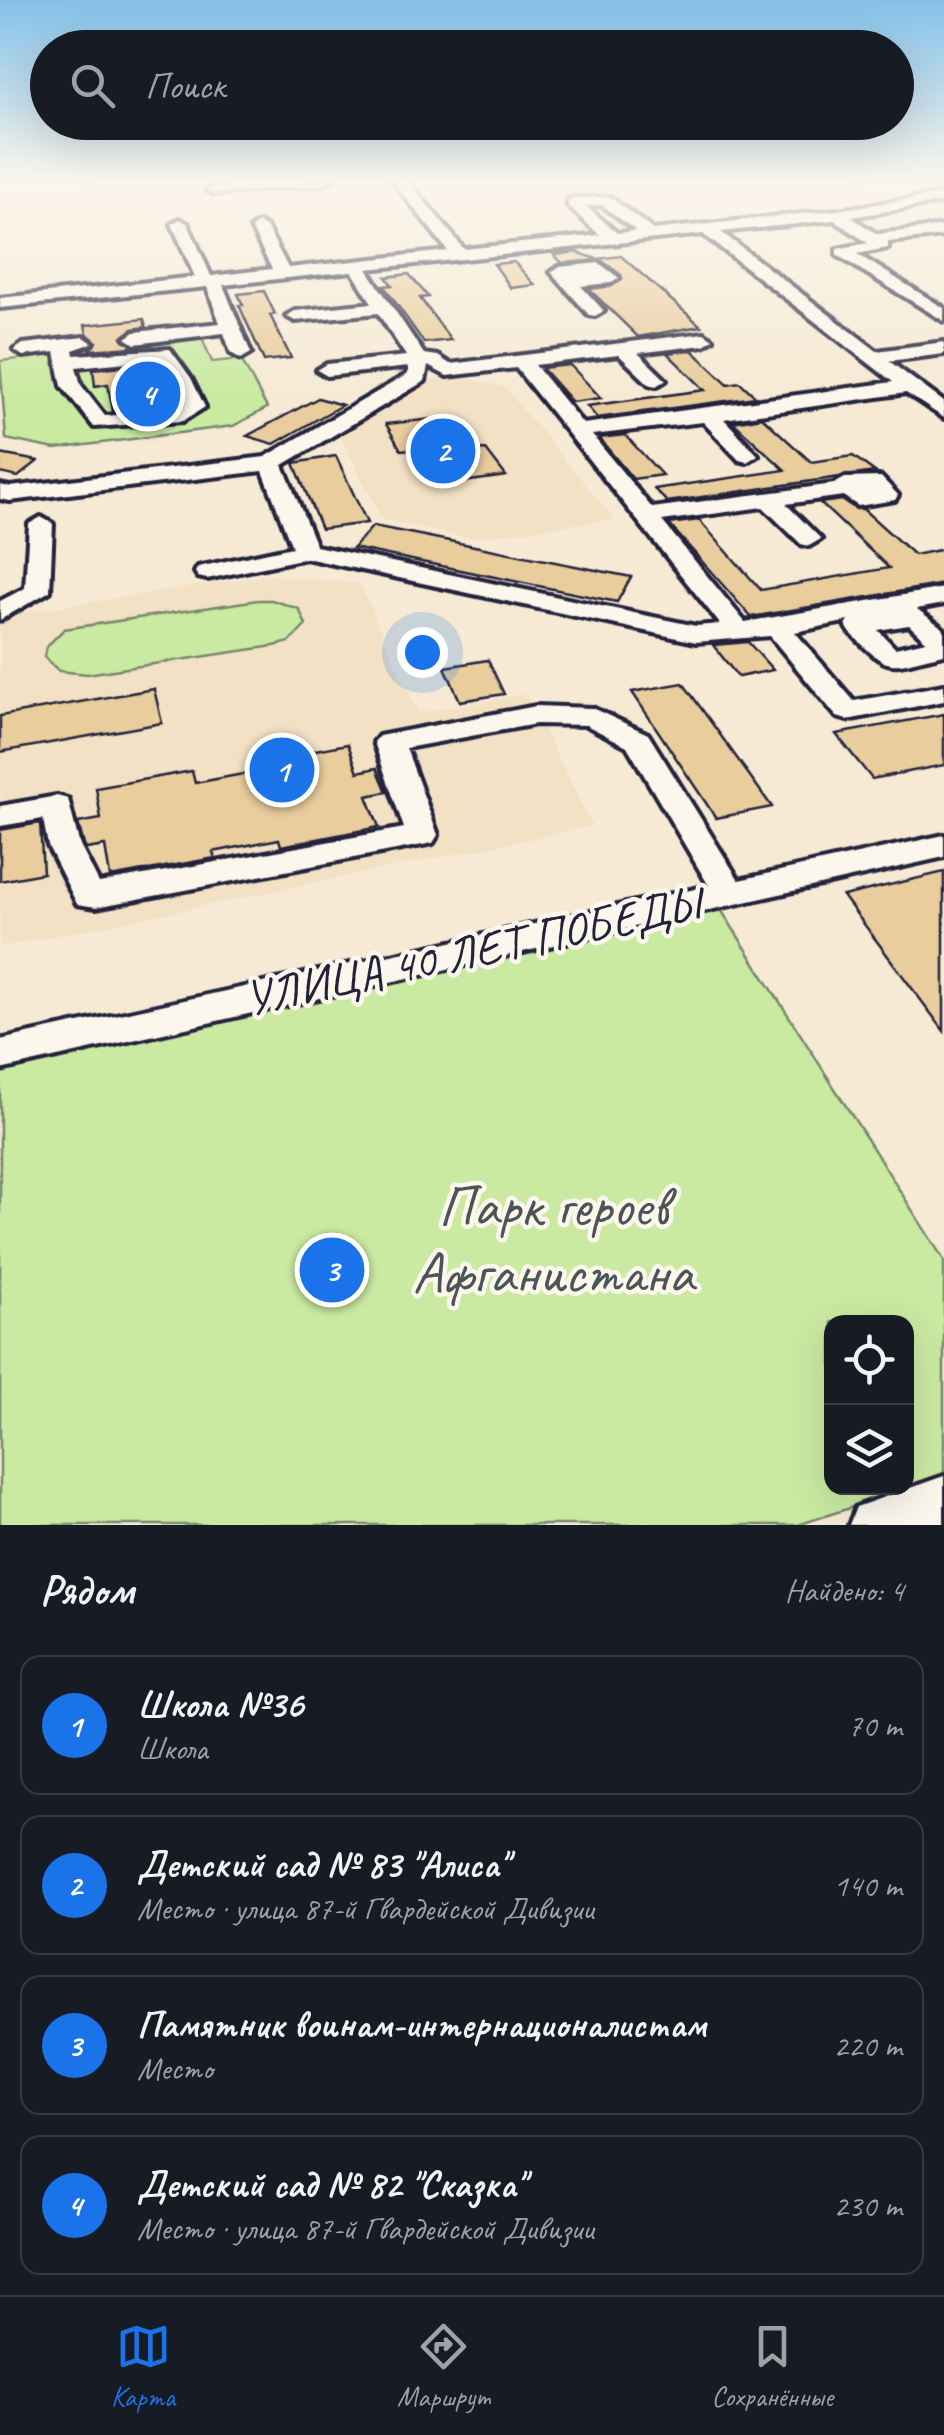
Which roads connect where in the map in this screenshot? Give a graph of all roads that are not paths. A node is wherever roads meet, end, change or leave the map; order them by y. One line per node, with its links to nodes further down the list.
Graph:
1 (194, 251): 13 (street)
2 (271, 251): 10 (street)
3 (457, 251): 8 (street)
4 (486, 251): 8 (street)
5 (541, 251): 12 (street)
6 (731, 251): 26 (street)
7 (848, 251): 18 (street)
8 (459, 254): 9 (street)
9 (356, 265): 10 (street); 15 (street)
10 (282, 274): 13 (street)
11 (539, 274): 12 (street)
12 (564, 277): 16 (street)
13 (209, 281): 14 (street); 19 (street)
14 (0, 303)
15 (383, 308): 17 (street); 27 (street)
16 (596, 311)
17 (295, 316)
18 (944, 316)
19 (231, 327): 24 (street); 25 (street)
20 (704, 340): 22 (street)
21 (944, 348): 26 (street)
22 (623, 349): 28 (street); 30 (street)
23 (23, 350): 25 (street)
24 (241, 353)
25 (65, 354): 25 (street)
26 (872, 356): 31 (street)
27 (418, 360): 28 (street); 29 (street); 36 (street)
28 (521, 362): 34 (street)
29 (327, 370)
30 (656, 380)
31 (910, 386): 32 (street); 33 (street)
32 (944, 412)
33 (708, 415): 34 (street); 35 (street)
34 (577, 432): 40 (street)
35 (747, 455)
36 (271, 464): 38 (street); 43 (street)
37 (848, 488): 39 (street)
38 (0, 492)
39 (768, 499): 40 (street); 42 (street)
40 (644, 516): 49 (street)
41 (41, 524): 47 (street)
42 (810, 539)
43 (306, 550): 44 (street); 49 (street)
44 (207, 572)
45 (944, 596): 46 (street)
46 (900, 611): 48 (street); 50 (street); 50 (street)
47 (0, 612)
48 (777, 627): 49 (street); 51 (street)
49 (739, 630)
50 (944, 645)
51 (944, 693)
52 (0, 816): 54 (street)
53 (944, 846): 54 (street, УЛИЦА 40 ЛЕТ ПОБЕДЫ)
54 (731, 894): 55 (street, УЛИЦА 40 ЛЕТ ПОБЕДЫ)
55 (0, 1055)
56 (944, 1502): 57 (street)
57 (874, 1525)

